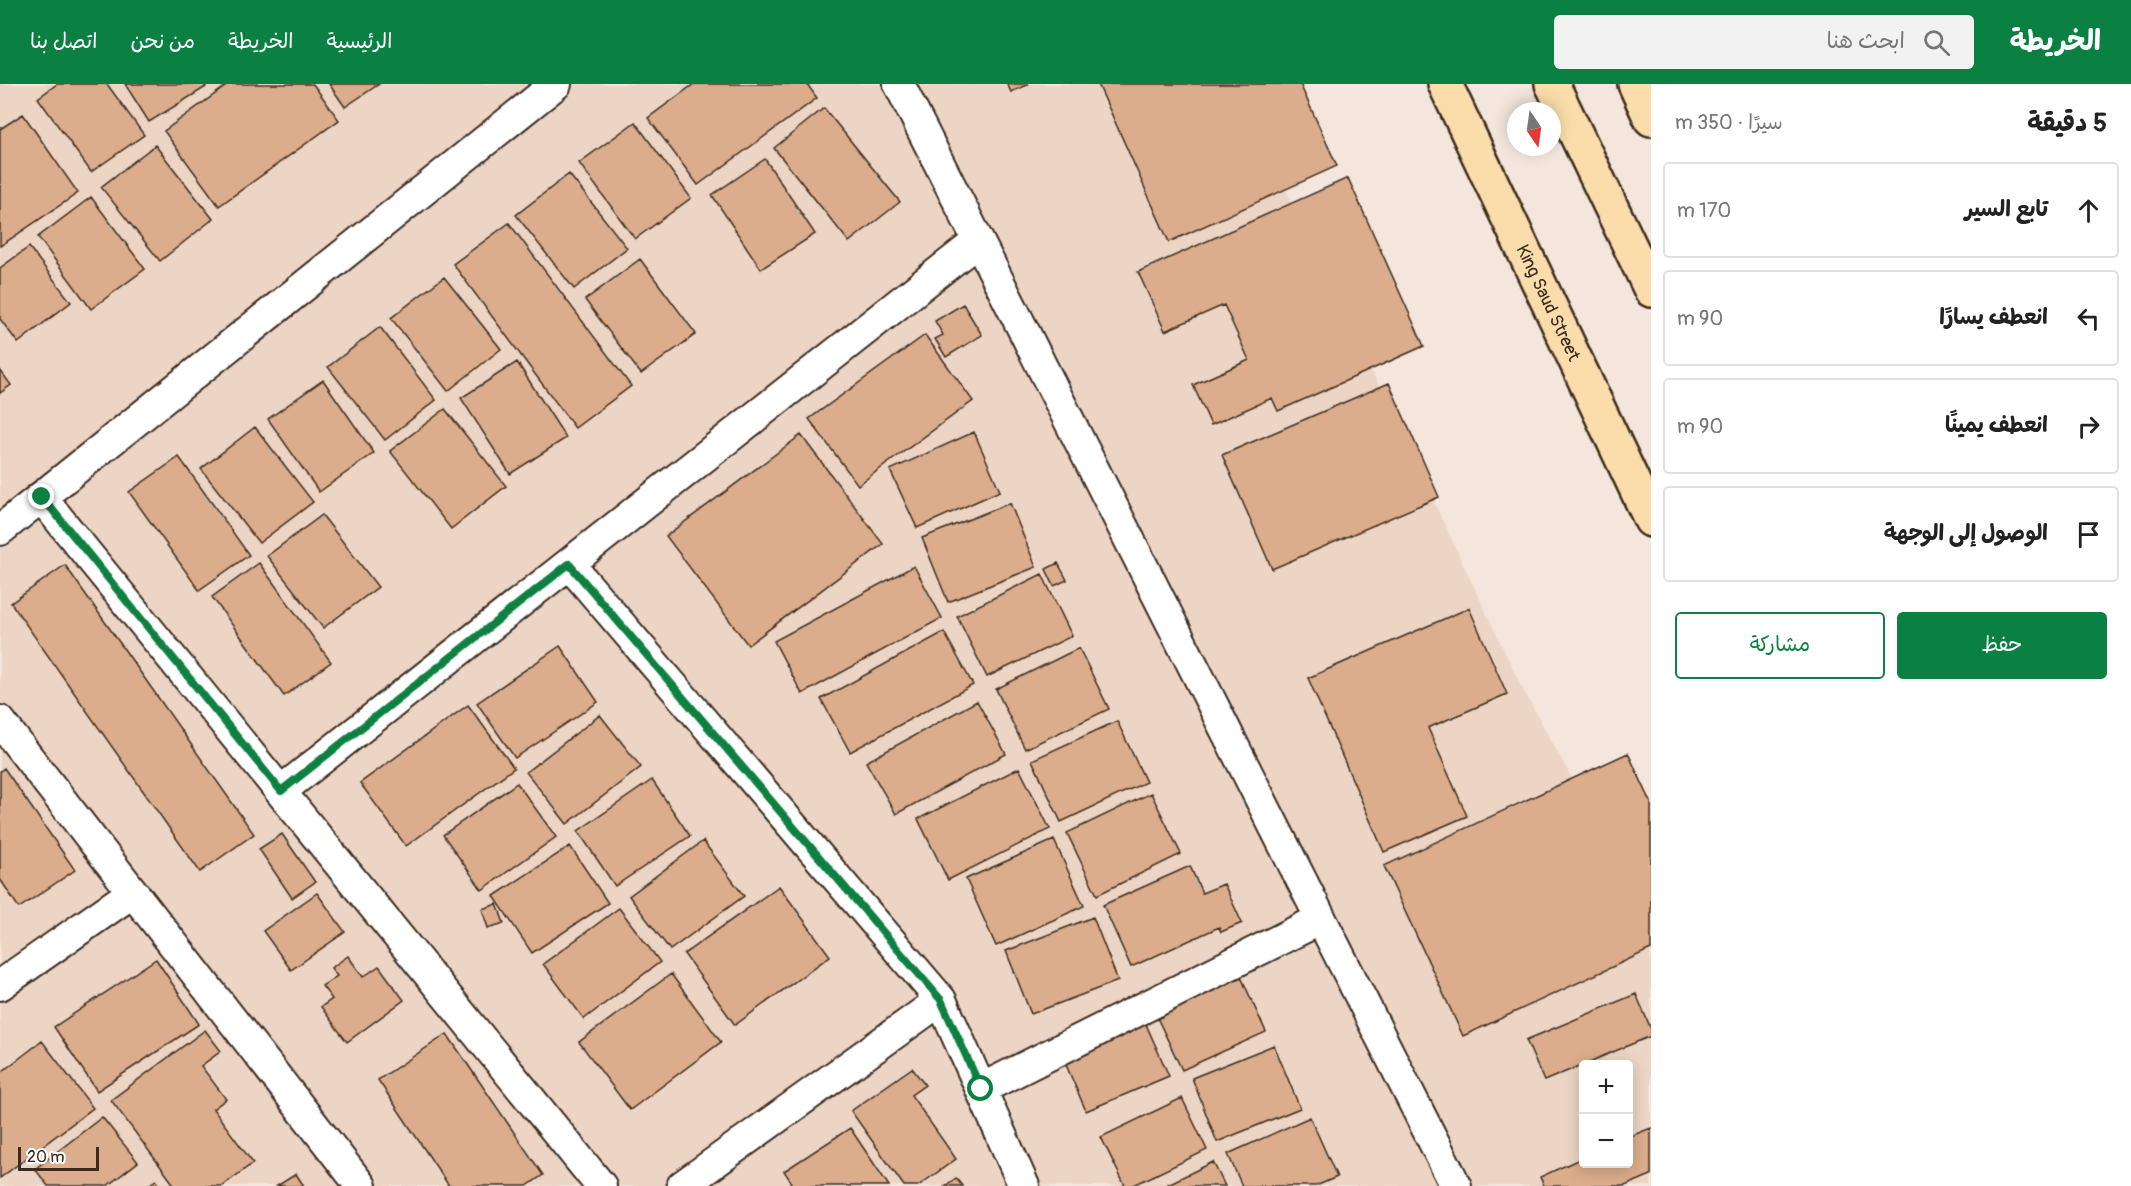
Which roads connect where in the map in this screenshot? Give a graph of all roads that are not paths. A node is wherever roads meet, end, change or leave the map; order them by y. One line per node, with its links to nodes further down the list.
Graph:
1 (556, 84): 9 (street)
2 (899, 84): 7 (street)
3 (1445, 84): 10 (main road, King Saud Street)
4 (1552, 84): 8 (main road)
5 (1635, 84): 6 (main road)
6 (1651, 119)
7 (978, 241): 12 (street); 16 (street)
8 (1651, 290)
9 (42, 497): 11 (street); 14 (street)
10 (1651, 520)
11 (0, 530)
12 (569, 564): 14 (street); 18 (street)
13 (0, 721): 15 (street)
14 (281, 791): 21 (street)
15 (133, 892): 17 (street); 20 (street)
16 (1321, 919): 19 (street); 24 (street)
17 (0, 985)
18 (941, 1000): 19 (street); 22 (street)
19 (981, 1089): 23 (street)
20 (361, 1186)
21 (601, 1186)
22 (682, 1186)
23 (1024, 1186)
24 (1456, 1186)

